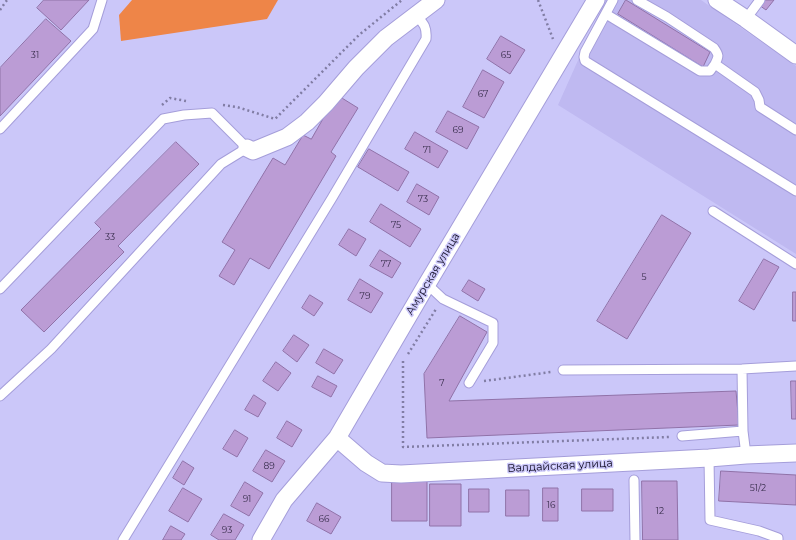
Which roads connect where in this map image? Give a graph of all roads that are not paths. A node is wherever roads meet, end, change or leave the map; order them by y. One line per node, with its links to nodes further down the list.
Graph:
1 (102, 0): 13 (lane)
2 (436, 0): 9 (street)
3 (596, 0): 19 (street, Амурская улица)
4 (613, 0): 8 (lane)
5 (637, 0): 12 (lane)
6 (717, 0): 10 (street)
7 (760, 0): 10 (lane)
8 (606, 14): 12 (lane); 16 (lane)
9 (416, 15): 15 (street); 33 (lane)
10 (746, 19): 11 (street)
11 (796, 55)
12 (715, 64): 14 (lane)
13 (0, 129)
14 (796, 130)
15 (247, 148): 20 (lane); 25 (lane)
16 (796, 191)
17 (713, 211): 18 (lane)
18 (796, 264)
19 (427, 284): 24 (lane); 28 (street, Амурская улица)
20 (0, 289)
21 (796, 366): 22 (lane)
22 (742, 369): 23 (lane); 26 (lane)
23 (563, 370)
24 (469, 383)
25 (0, 396)
26 (743, 431): 27 (lane); 30 (lane)
27 (682, 436)
28 (336, 438): 31 (street, Валдайская улица); 34 (street, Амурская улица)
29 (796, 453): 30 (street, Валдайская улица)
30 (746, 455): 31 (street, Валдайская улица)
31 (709, 458): 36 (lane)
32 (634, 480): 35 (lane)
33 (123, 540)
34 (261, 540)
35 (636, 540)
36 (778, 540)

